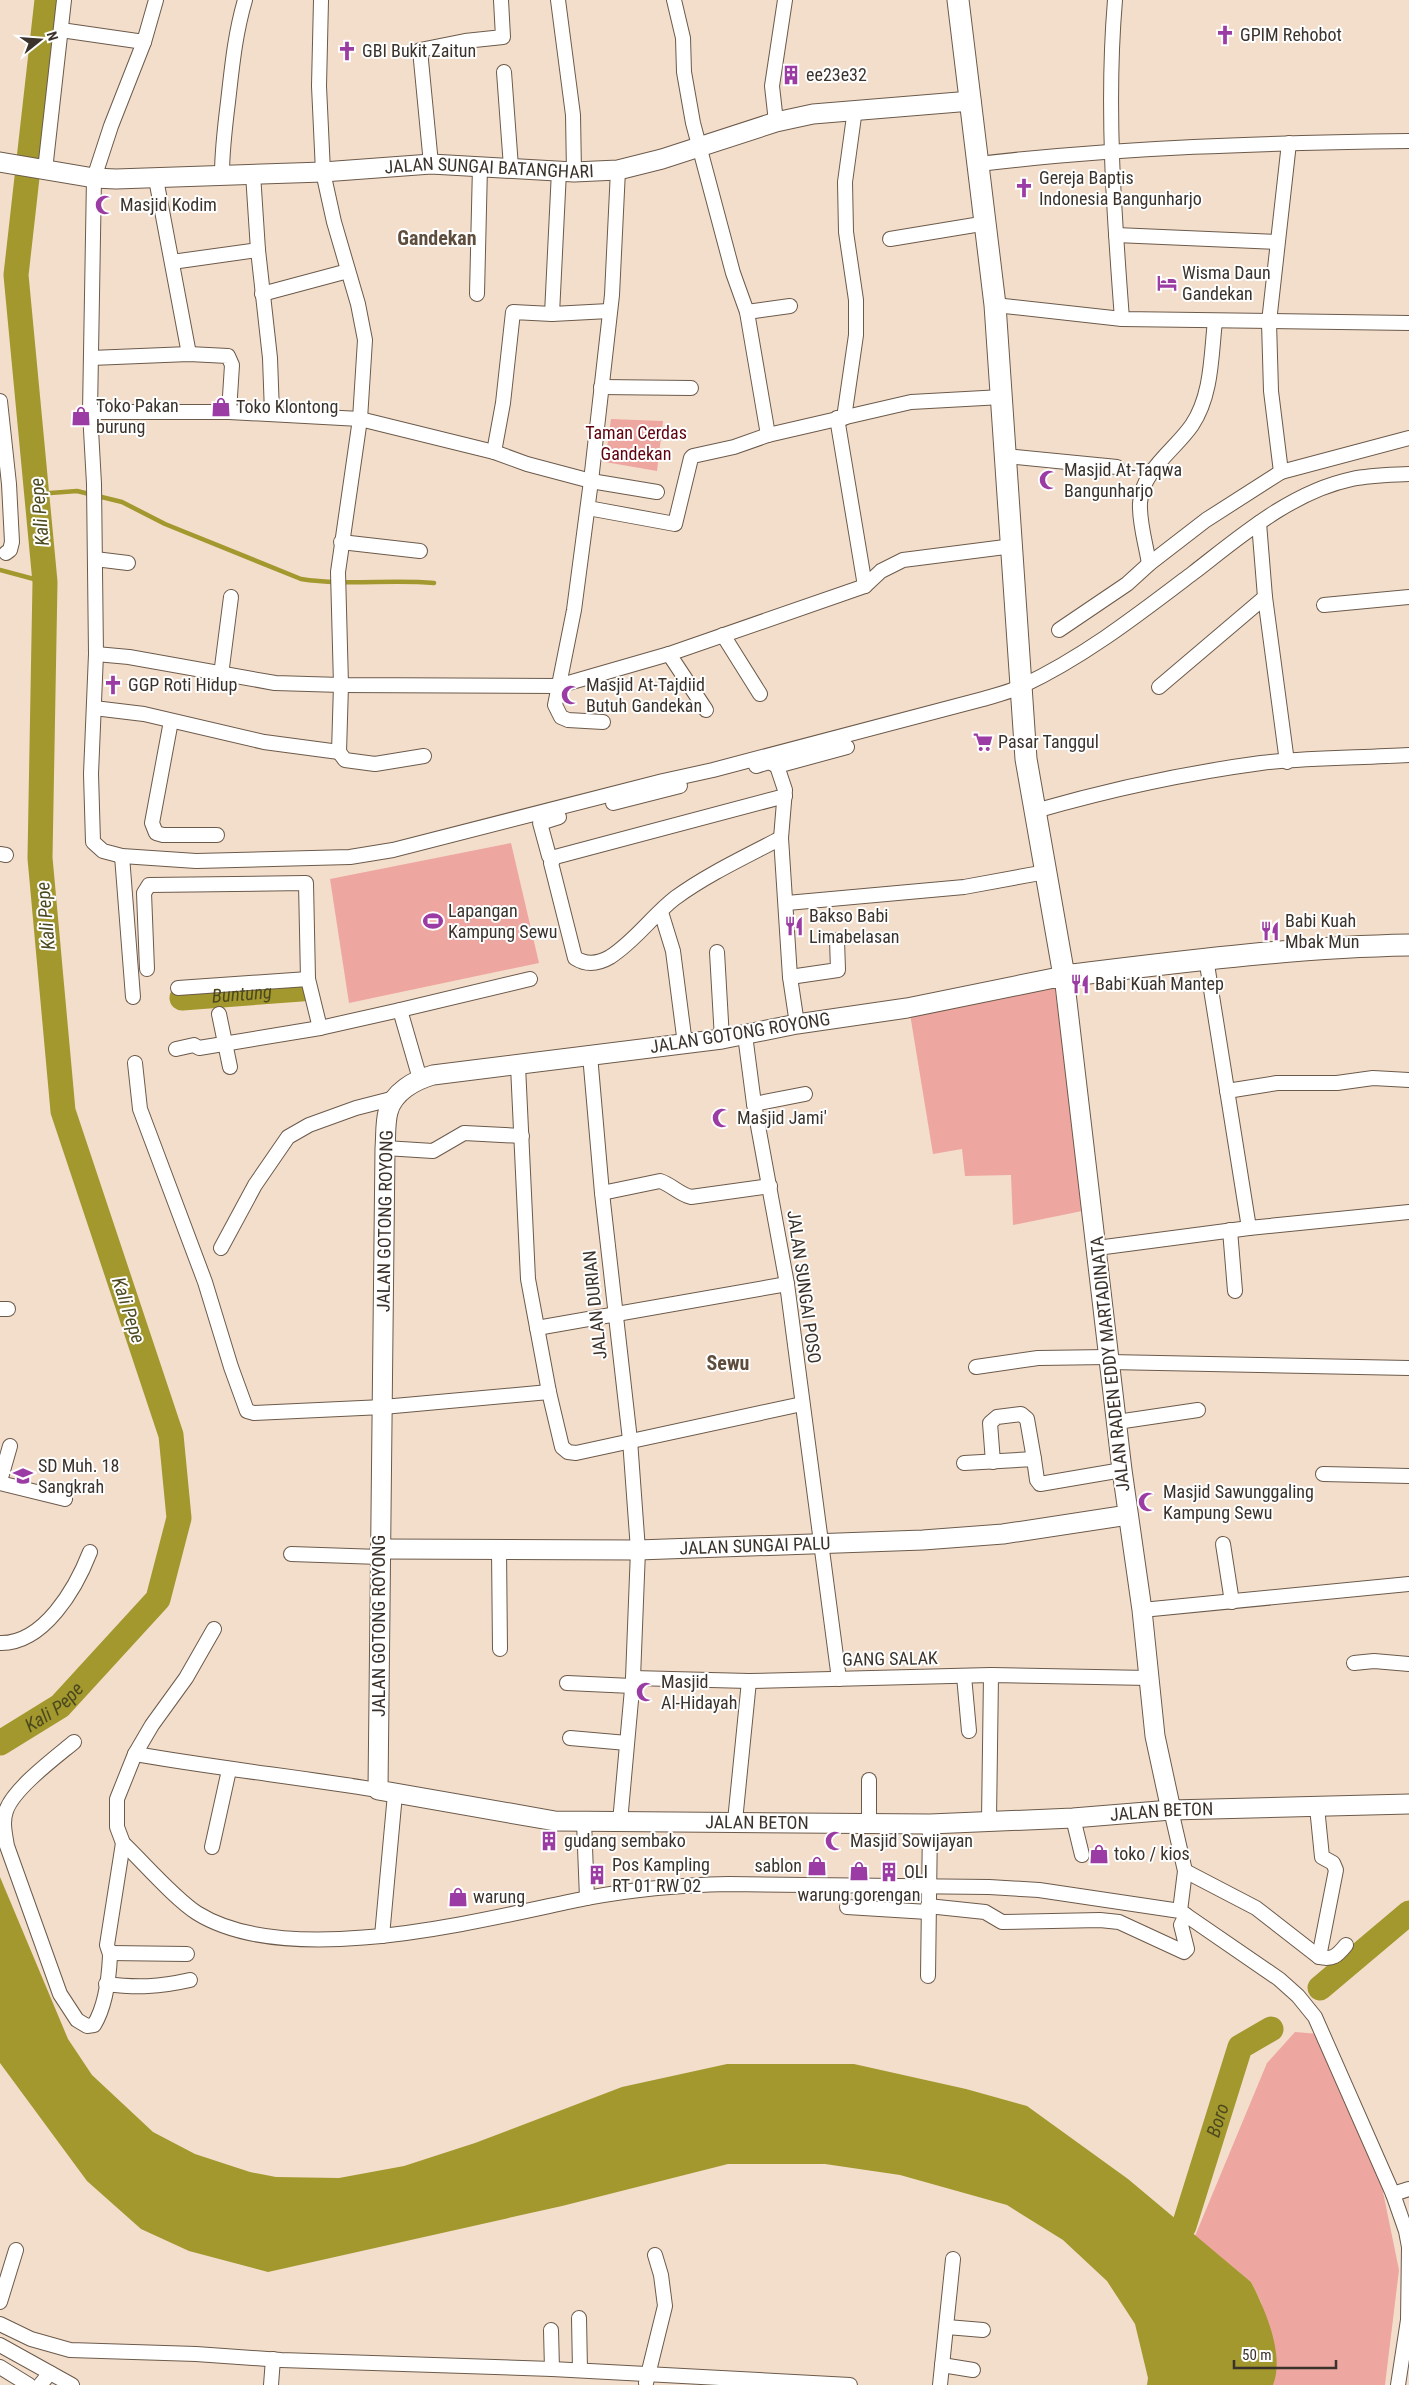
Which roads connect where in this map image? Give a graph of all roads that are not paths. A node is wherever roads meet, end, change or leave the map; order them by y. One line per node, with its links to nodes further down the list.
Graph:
1 (64, 0): 11 (street)
2 (156, 0): 12 (street)
3 (245, 0): 30 (street)
4 (321, 0): 29 (street)
5 (501, 0): 22 (street)
6 (558, 0): 28 (street)
7 (674, 0): 19 (street)
8 (786, 0): 16 (street)
9 (958, 0): 14 (main road)
10 (1115, 0): 20 (street)
11 (60, 30): 12 (street); 26 (street)
12 (144, 42): 32 (street)
13 (504, 72): 25 (street)
14 (971, 101): 15 (main road, JALAN SUNGAI BATANGHARI); 23 (main road)
15 (855, 109): 16 (main road, JALAN SUNGAI BATANGHARI); 61 (street)
16 (776, 122): 19 (main road, JALAN SUNGAI BATANGHARI)
17 (1409, 141): 18 (street)
18 (1290, 143): 20 (street); 37 (street)
19 (699, 147): 27 (main road, JALAN SUNGAI BATANGHARI); 46 (street)
20 (1112, 152): 23 (street); 35 (street)
21 (2, 162): 26 (main road, JALAN SUNGAI BATANGHARI)
22 (431, 164): 24 (main road, JALAN SUNGAI BATANGHARI); 29 (main road, JALAN SUNGAI BATANGHARI)
23 (979, 164): 34 (main road)
24 (480, 166): 25 (main road, JALAN SUNGAI BATANGHARI); 42 (street)
25 (511, 167): 28 (main road, JALAN SUNGAI BATANGHARI)
26 (42, 170): 32 (main road, JALAN SUNGAI BATANGHARI)
27 (618, 170): 28 (main road, JALAN SUNGAI BATANGHARI); 45 (street)
28 (567, 171): 47 (street)
29 (323, 172): 31 (main road, JALAN SUNGAI BATANGHARI); 40 (street)
30 (222, 174): 31 (main road, JALAN SUNGAI BATANGHARI); 33 (main road, JALAN SUNGAI BATANGHARI)
31 (253, 174): 38 (street)
32 (94, 178): 33 (main road, JALAN SUNGAI BATANGHARI); 53 (street)
33 (156, 179): 39 (street)
34 (986, 223): 36 (street); 43 (main road)
35 (1116, 235): 37 (street); 48 (street)
36 (890, 239)
37 (1277, 242): 50 (street)
38 (258, 250): 39 (street); 41 (street)
39 (172, 262): 52 (street)
40 (348, 271): 41 (street); 62 (street)
41 (262, 294): 60 (street)
42 (477, 294)
43 (995, 305): 48 (street); 56 (main road)
44 (790, 306): 46 (street)
45 (609, 311): 47 (street); 54 (street)
46 (747, 312): 63 (street)
47 (552, 314): 65 (street)
48 (1122, 319): 49 (street)
49 (1215, 321): 50 (street); 80 (street)
50 (1269, 322): 51 (street); 68 (street)
51 (1409, 323)
52 (189, 354): 53 (street); 59 (street)
53 (91, 358): 58 (street)
54 (600, 387): 55 (street); 70 (street)
55 (691, 388)
56 (1002, 397): 61 (street); 66 (main road)
57 (0, 401): 77 (street)
58 (90, 412): 59 (street); 78 (street)
59 (229, 412): 60 (street)
60 (272, 413): 62 (street)
61 (840, 418): 63 (street); 81 (street)
62 (360, 419): 65 (street); 74 (street)
63 (768, 435): 72 (street)
64 (1409, 438): 68 (street)
65 (494, 452): 70 (street)
66 (1006, 456): 67 (street); 75 (main road)
67 (1116, 467)
68 (1281, 472): 80 (street)
69 (1409, 474): 73 (street)
70 (591, 481): 71 (street); 72 (street)
71 (656, 492)
72 (588, 508): 92 (street)
73 (1259, 523): 83 (street); 94 (street)
74 (341, 542): 76 (street); 91 (street)
75 (1013, 546): 81 (street); 94 (main road)
76 (420, 551)
77 (6, 553)
78 (95, 559): 79 (street); 88 (street)
79 (128, 563)
80 (1149, 564): 86 (street)
81 (864, 586): 87 (street)
82 (231, 597): 90 (street)
83 (1265, 597): 93 (street); 104 (street)
84 (1409, 597): 85 (street)
85 (1324, 605)
86 (1059, 630)
87 (723, 635): 89 (street); 95 (street)
88 (96, 654): 90 (street); 96 (street)
89 (669, 654): 92 (street); 97 (street)
90 (221, 675): 91 (street)
91 (341, 685): 92 (street); 101 (street)
92 (558, 686): 99 (street)
93 (1159, 686)
94 (1020, 687): 107 (main road); 110 (street)
95 (760, 694)
96 (94, 708): 98 (street); 110 (street)
97 (706, 710)
98 (170, 721): 101 (street); 108 (street)
99 (603, 722)
100 (847, 747): 105 (street)
101 (339, 752): 103 (street)
102 (1409, 755): 104 (street)
103 (424, 756)
104 (1288, 762): 107 (street)
105 (778, 766): 106 (street); 111 (street)
106 (784, 796): 109 (street); 111 (street)
107 (1035, 811): 112 (main road)
108 (217, 835)
109 (781, 838): 113 (street); 114 (street)
110 (122, 856): 125 (street)
111 (552, 860): 114 (street)
112 (1046, 872): 113 (street); 120 (main road)
113 (787, 903): 121 (street)
114 (662, 912): 133 (street)
115 (837, 940): 121 (street)
116 (1409, 945): 118 (main road)
117 (717, 952): 131 (street)
118 (1206, 958): 120 (main road); 141 (street)
119 (147, 969): 122 (street)
120 (1064, 976): 128 (main road, JALAN GOTONG ROYONG); 153 (main road, JALAN RADEN EDDY MARTADINATA)
121 (790, 977): 128 (street)
122 (308, 979): 124 (street); 129 (street)
123 (530, 979): 126 (street)
124 (178, 988)
125 (133, 997)
126 (400, 1010): 129 (street); 139 (street)
127 (219, 1014): 132 (street)
128 (797, 1024): 130 (main road, JALAN GOTONG ROYONG)
129 (320, 1028): 132 (street)
130 (745, 1035): 131 (main road, JALAN GOTONG ROYONG); 144 (street, JALAN SUNGAI POSO)
131 (722, 1039): 133 (main road, JALAN GOTONG ROYONG)
132 (225, 1043): 134 (street); 138 (street)
133 (685, 1044): 135 (main road, JALAN GOTONG ROYONG)
134 (176, 1049)
135 (590, 1055): 137 (main road, JALAN GOTONG ROYONG); 148 (street, JALAN DURIAN)
136 (134, 1063): 163 (street)
137 (518, 1066): 139 (main road, JALAN GOTONG ROYONG); 145 (street)
138 (230, 1067)
139 (420, 1079): 143 (main road, JALAN GOTONG ROYONG)
140 (1409, 1080): 141 (street)
141 (1227, 1091): 150 (street)
142 (805, 1094): 144 (street)
143 (395, 1098): 146 (main road, JALAN GOTONG ROYONG); 152 (street)
144 (754, 1104): 147 (street, JALAN SUNGAI POSO)
145 (522, 1136): 146 (street); 157 (street)
146 (385, 1148): 163 (main road, JALAN GOTONG ROYONG)
147 (770, 1186): 148 (street); 154 (street, JALAN SUNGAI POSO)
148 (602, 1193): 156 (street, JALAN DURIAN)
149 (1409, 1212): 150 (street)
150 (1248, 1228): 151 (street)
151 (1230, 1230): 153 (street); 155 (street)
152 (222, 1248)
153 (1097, 1248): 158 (main road, JALAN RADEN EDDY MARTADINATA)
154 (787, 1284): 156 (street); 162 (street, JALAN SUNGAI POSO)
155 (1235, 1291)
156 (615, 1316): 157 (street); 166 (street, JALAN DURIAN)
157 (537, 1328): 161 (street)
158 (1109, 1359): 159 (street); 160 (street); 165 (main road, JALAN RADEN EDDY MARTADINATA)
159 (976, 1367)
160 (1409, 1368)
161 (549, 1392): 163 (street); 166 (street)
162 (802, 1404): 166 (street); 178 (street, JALAN SUNGAI POSO)
163 (383, 1407): 182 (main road, JALAN GOTONG ROYONG)
164 (1198, 1410): 165 (street)
165 (1117, 1422): 171 (main road, JALAN RADEN EDDY MARTADINATA)
166 (630, 1440): 180 (street, JALAN DURIAN)
167 (10, 1446): 174 (street)
168 (1034, 1459): 169 (street); 169 (street); 171 (street)
169 (993, 1462): 170 (street)
170 (964, 1463)
171 (1122, 1470): 176 (main road, JALAN RADEN EDDY MARTADINATA)
172 (1323, 1474): 173 (street)
173 (1409, 1476)
174 (0, 1482): 175 (street)
175 (65, 1499)
176 (1128, 1515): 178 (main road, JALAN SUNGAI PALU); 186 (main road, JALAN RADEN EDDY MARTADINATA)
177 (1224, 1544): 185 (street)
178 (823, 1545): 180 (main road, JALAN SUNGAI PALU); 195 (street, JALAN SUNGAI POSO)
179 (499, 1550): 180 (main road, JALAN SUNGAI PALU); 182 (main road, JALAN SUNGAI PALU); 189 (street)
180 (638, 1550): 197 (street, JALAN DURIAN)
181 (90, 1552): 188 (street)
182 (380, 1553): 183 (street); 206 (main road, JALAN GOTONG ROYONG)
183 (291, 1554)
184 (1409, 1584): 185 (street)
185 (1232, 1602): 186 (street)
186 (1142, 1610): 194 (main road, JALAN RADEN EDDY MARTADINATA)
187 (214, 1629): 203 (street)
188 (0, 1643)
189 (500, 1649)
190 (1354, 1663): 191 (street)
191 (1409, 1664)
192 (991, 1674): 193 (street, GANG SALAK); 194 (street, GANG SALAK); 211 (street)
193 (964, 1676): 195 (street, GANG SALAK); 199 (street)
194 (1149, 1678): 209 (main road, JALAN RADEN EDDY MARTADINATA)
195 (839, 1679): 196 (street, GANG SALAK)
196 (748, 1681): 197 (street, GANG SALAK); 212 (street)
197 (632, 1682): 198 (street, GANG SALAK); 202 (street, JALAN DURIAN)
198 (567, 1683)
199 (969, 1731)
200 (570, 1738): 202 (street)
201 (74, 1742): 233 (street)
202 (627, 1743): 214 (street, JALAN DURIAN)
203 (135, 1754): 204 (street); 217 (street)
204 (229, 1770): 206 (street); 218 (street)
205 (869, 1780): 215 (street)
206 (387, 1792): 213 (main road, JALAN BETON); 226 (street)
207 (1409, 1804): 208 (main road, JALAN BETON)
208 (1317, 1807): 209 (main road, JALAN BETON); 230 (street)
209 (1171, 1810): 210 (main road, JALAN BETON); 220 (street)
210 (1073, 1818): 211 (main road, JALAN BETON); 219 (street)
211 (989, 1820): 216 (main road, JALAN BETON)
212 (735, 1821): 214 (main road, JALAN BETON); 215 (main road, JALAN BETON)
213 (584, 1822): 214 (main road, JALAN BETON); 222 (street)
214 (620, 1822)
215 (869, 1824): 216 (main road, JALAN BETON)
216 (930, 1824): 221 (street)
217 (123, 1843): 226 (street); 228 (street)
218 (212, 1847)
219 (1082, 1855)
220 (1185, 1871): 225 (street); 230 (street)
221 (928, 1886): 222 (street); 224 (street); 225 (street)
222 (587, 1898): 226 (street)
223 (847, 1907): 224 (street)
224 (928, 1909): 225 (street); 231 (street)
225 (1183, 1913): 235 (street)
226 (382, 1936)
227 (1346, 1945): 230 (street)
228 (110, 1954): 229 (street); 233 (street)
229 (187, 1954)
230 (1319, 1957)
231 (928, 1976)
232 (190, 1980): 233 (street)
233 (106, 1984)
234 (1409, 2189): 235 (street)
235 (1394, 2194): 260 (street)
236 (16, 2250): 239 (street)
237 (655, 2255): 253 (street)
238 (953, 2259): 242 (street)
239 (0, 2302)
240 (579, 2318): 250 (street)
241 (0, 2324): 246 (street)
242 (947, 2327): 244 (street); 247 (street)
243 (551, 2330): 249 (street)
244 (983, 2330)
245 (0, 2345): 252 (street)
246 (273, 2359): 249 (street); 257 (street)
247 (942, 2365): 251 (street); 259 (street)
248 (0, 2367): 254 (street)
249 (552, 2369): 250 (street)
250 (580, 2370): 253 (street)
251 (973, 2370)
252 (50, 2373): 255 (street); 256 (street)
253 (646, 2380): 258 (street)
254 (28, 2385)
255 (40, 2385)
256 (72, 2385)
257 (270, 2385)
258 (850, 2385)
259 (940, 2385)
260 (1398, 2385)

